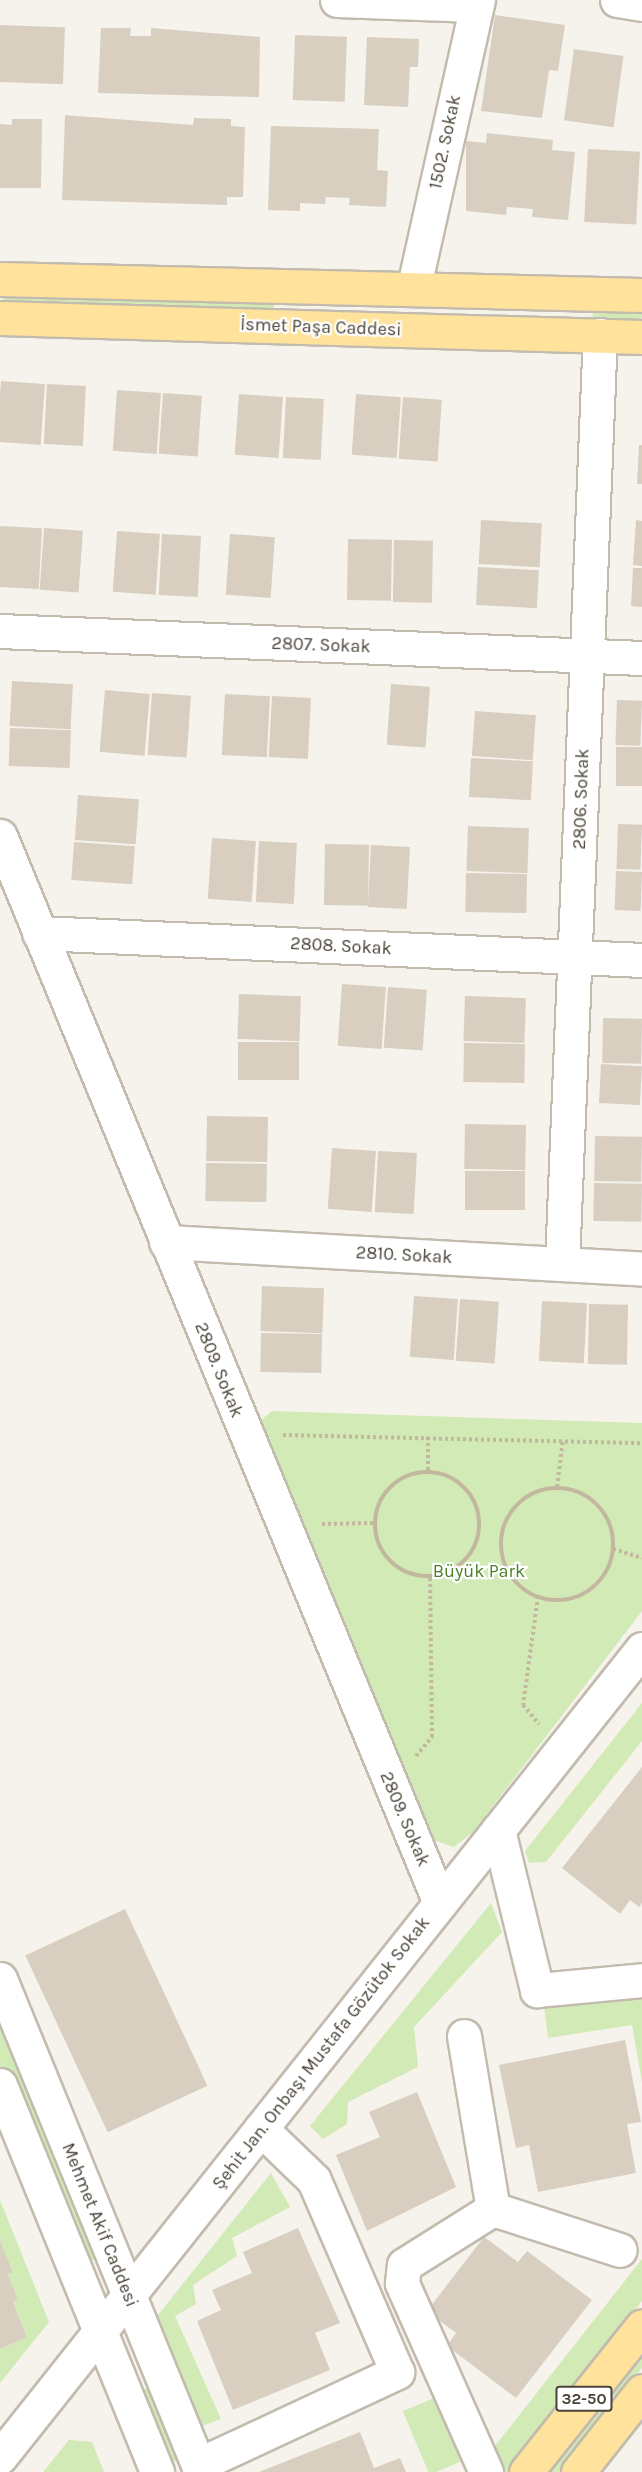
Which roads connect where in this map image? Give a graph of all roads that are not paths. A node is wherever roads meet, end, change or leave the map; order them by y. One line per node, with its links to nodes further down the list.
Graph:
1 (337, 0): 3 (street)
2 (617, 0): 4 (street)
3 (476, 2): 6 (street, 1502. Sokak)
4 (642, 4)
5 (0, 279): 6 (main road)
6 (414, 286): 7 (main road)
7 (642, 296)
8 (0, 318): 9 (main road, İsmet Paşa Caddesi)
9 (600, 335): 10 (main road, İsmet Paşa Caddesi); 12 (street, 2806. Sokak)
10 (642, 337)
11 (0, 631): 12 (street, 2807. Sokak)
12 (587, 656): 13 (street, 2807. Sokak); 16 (street, 2806. Sokak)
13 (642, 658)
14 (0, 836): 15 (street, 2809. Sokak)
15 (39, 933): 16 (street, 2808. Sokak); 18 (street, 2809. Sokak)
16 (574, 957): 17 (street, 2808. Sokak); 19 (street, 2806. Sokak)
17 (642, 960)
18 (166, 1242): 19 (street, 2810. Sokak); 23 (street, 2809. Sokak)
19 (562, 1263): 20 (street, 2810. Sokak)
20 (642, 1269)
21 (642, 1649): 22 (street, Şehit Jan. Onbaşı Mustafa Gözütok Sokak)
22 (498, 1830): 23 (street, Şehit Jan. Onbaşı Mustafa Gözütok Sokak); 25 (street)
23 (440, 1903): 28 (street, Şehit Jan. Onbaşı Mustafa Gözütok Sokak)
24 (0, 1979): 31 (street, Mehmet Akif Caddesi)
25 (642, 1980)
26 (464, 2036): 29 (street)
27 (0, 2085): 33 (street)
28 (261, 2129): 31 (street, Şehit Jan. Onbaşı Mustafa Gözütok Sokak); 36 (street)
29 (493, 2209): 30 (street); 38 (street)
30 (620, 2250)
31 (129, 2295): 33 (street, Şehit Jan. Onbaşı Mustafa Gözütok Sokak); 36 (street, Mehmet Akif Caddesi)
32 (642, 2326): 39 (main road, 32-50)
33 (99, 2332): 35 (street, Şehit Jan. Onbaşı Mustafa Gözütok Sokak); 37 (street)
34 (642, 2391): 40 (main road, 32-50)
35 (0, 2457)
36 (200, 2468)
37 (158, 2472)
38 (486, 2472)
39 (526, 2472)
40 (578, 2472)

